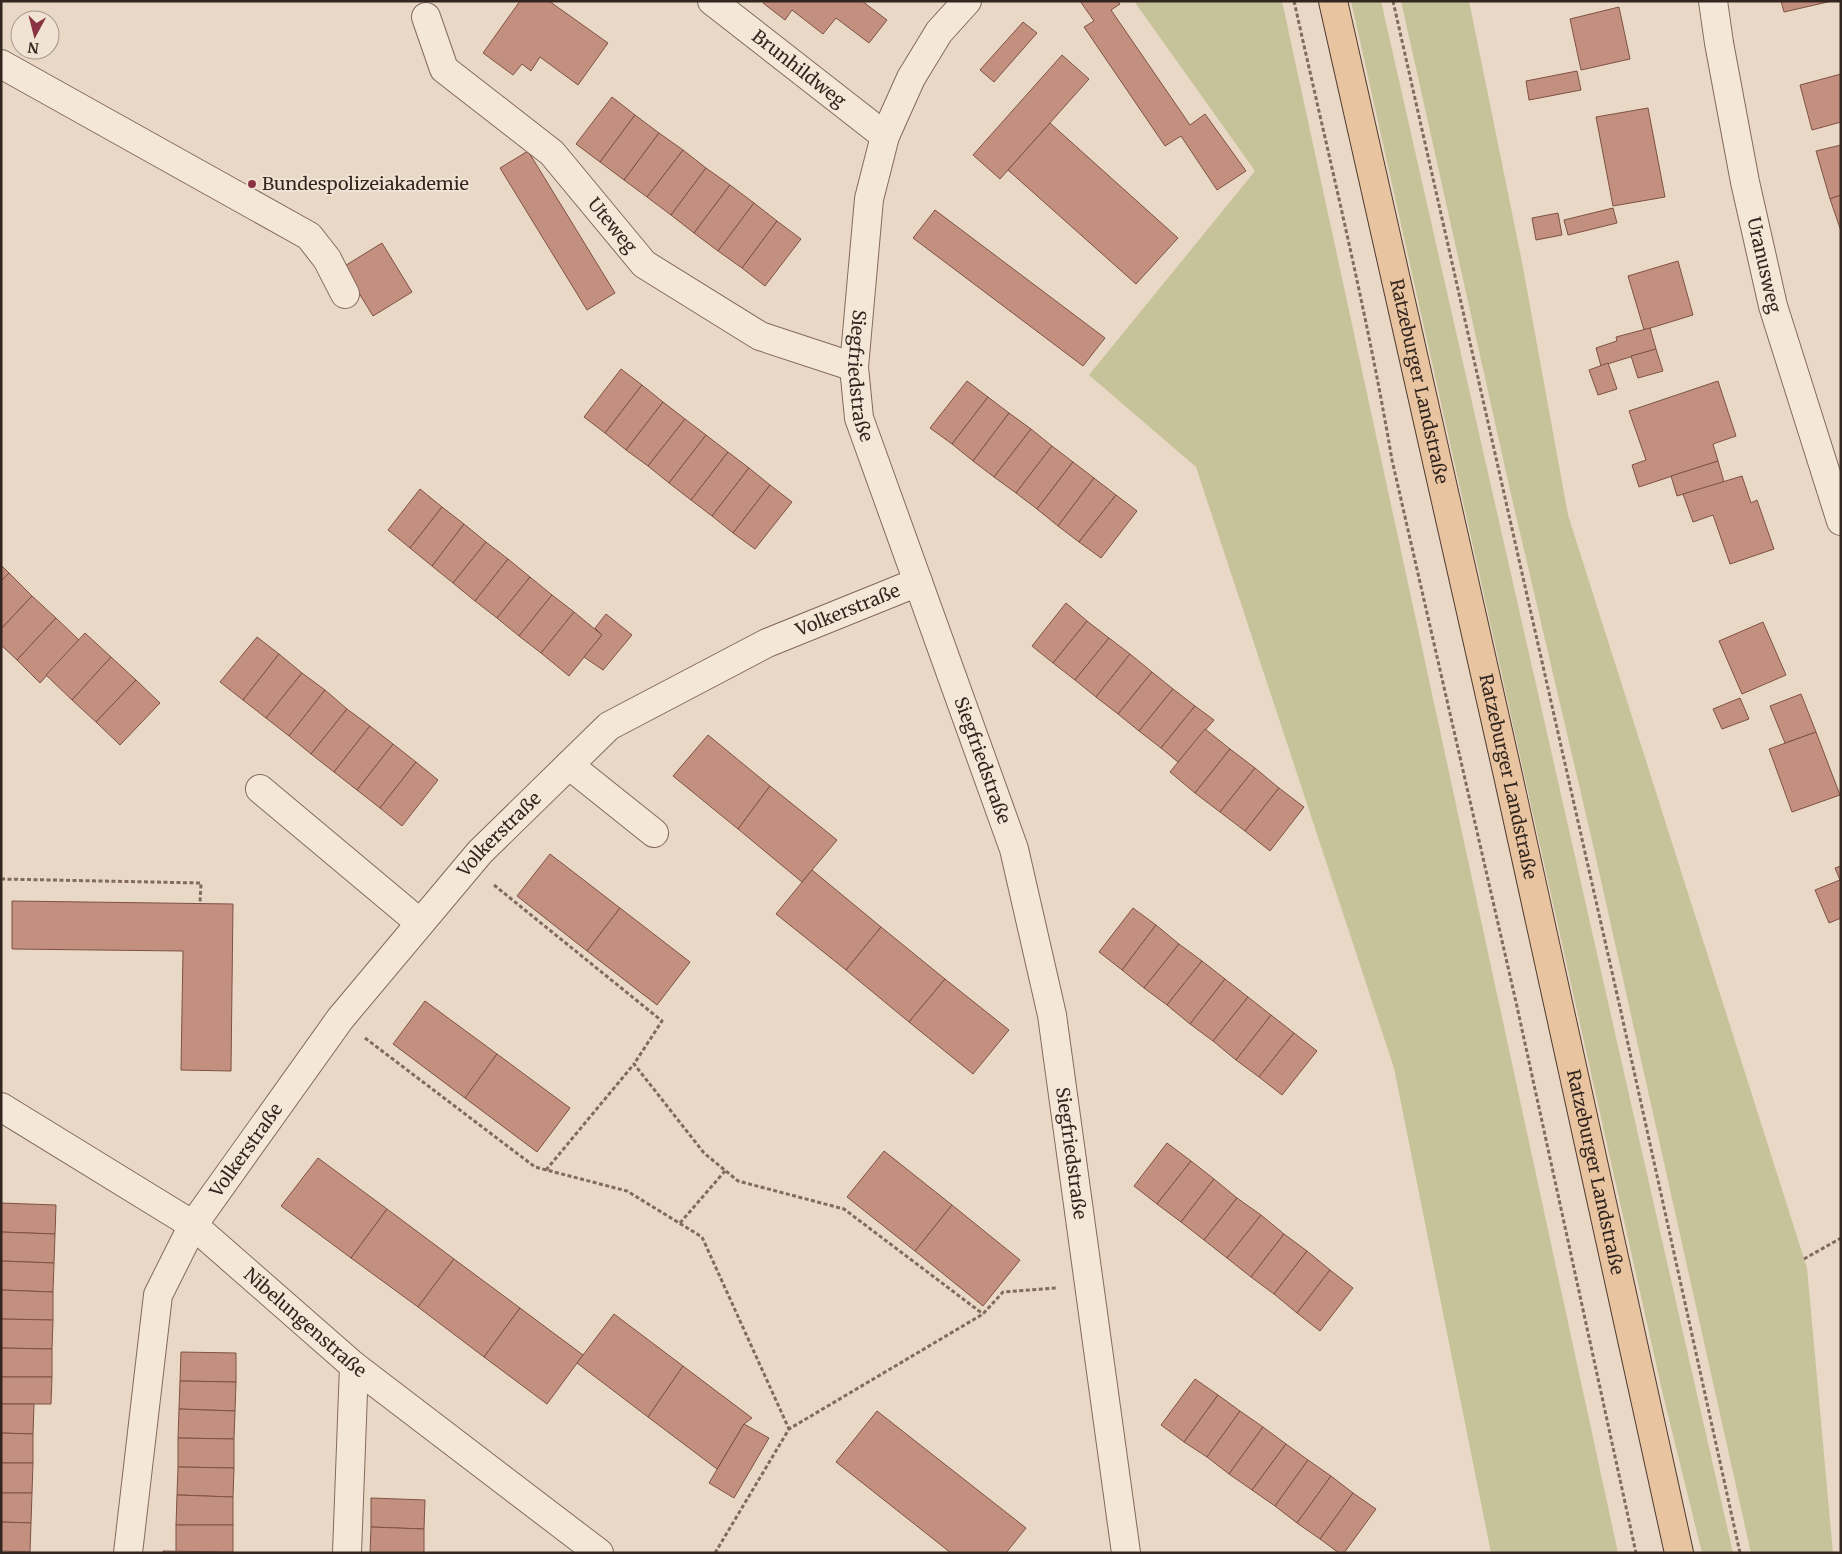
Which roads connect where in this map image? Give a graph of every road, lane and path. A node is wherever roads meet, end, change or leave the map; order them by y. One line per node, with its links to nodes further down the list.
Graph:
1 (712, 1): 9 (street, Brunhildweg)
2 (967, 1): 9 (street, Siegfriedstraße)
3 (1294, 1): 39 (path)
4 (1334, 1): 40 (main road, Ratzeburger Landstraße)
5 (1393, 1): 41 (path)
6 (1713, 1): 12 (street, Uranusweg)
7 (426, 17): 11 (street, Uteweg)
8 (1, 64): 10 (street)
9 (885, 136): 11 (street, Siegfriedstraße)
10 (345, 294)
11 (854, 368): 13 (street, Siegfriedstraße)
12 (1841, 521)
13 (918, 582): 14 (street, Volkerstraße); 30 (street, Siegfriedstraße)
14 (569, 766): 16 (street); 17 (street, Volkerstraße)
15 (260, 789): 20 (street)
16 (654, 833)
17 (469, 865): 20 (street, Volkerstraße); 22 (path)
18 (1, 879): 19 (path)
19 (200, 903)
20 (420, 924): 21 (street, Volkerstraße)
21 (340, 1019): 24 (path); 27 (street, Volkerstraße)
22 (634, 1064): 24 (path); 25 (path)
23 (1, 1107): 27 (street, Nibelungenstraße)
24 (546, 1170): 26 (path)
25 (725, 1171): 26 (path); 31 (path)
26 (680, 1223): 33 (path)
27 (193, 1225): 32 (street, Nibelungenstraße); 34 (street, Volkerstraße)
28 (1841, 1238): 29 (path)
29 (1804, 1258)
30 (1089, 1285): 31 (path); 38 (street, Siegfriedstraße)
31 (982, 1314): 33 (path)
32 (354, 1366): 35 (street); 36 (street, Nibelungenstraße)
33 (789, 1429): 37 (path)
34 (128, 1553)
35 (347, 1553)
36 (599, 1553)
37 (715, 1553)
38 (1126, 1553)
39 (1636, 1553)
40 (1679, 1553)
41 (1740, 1553)

